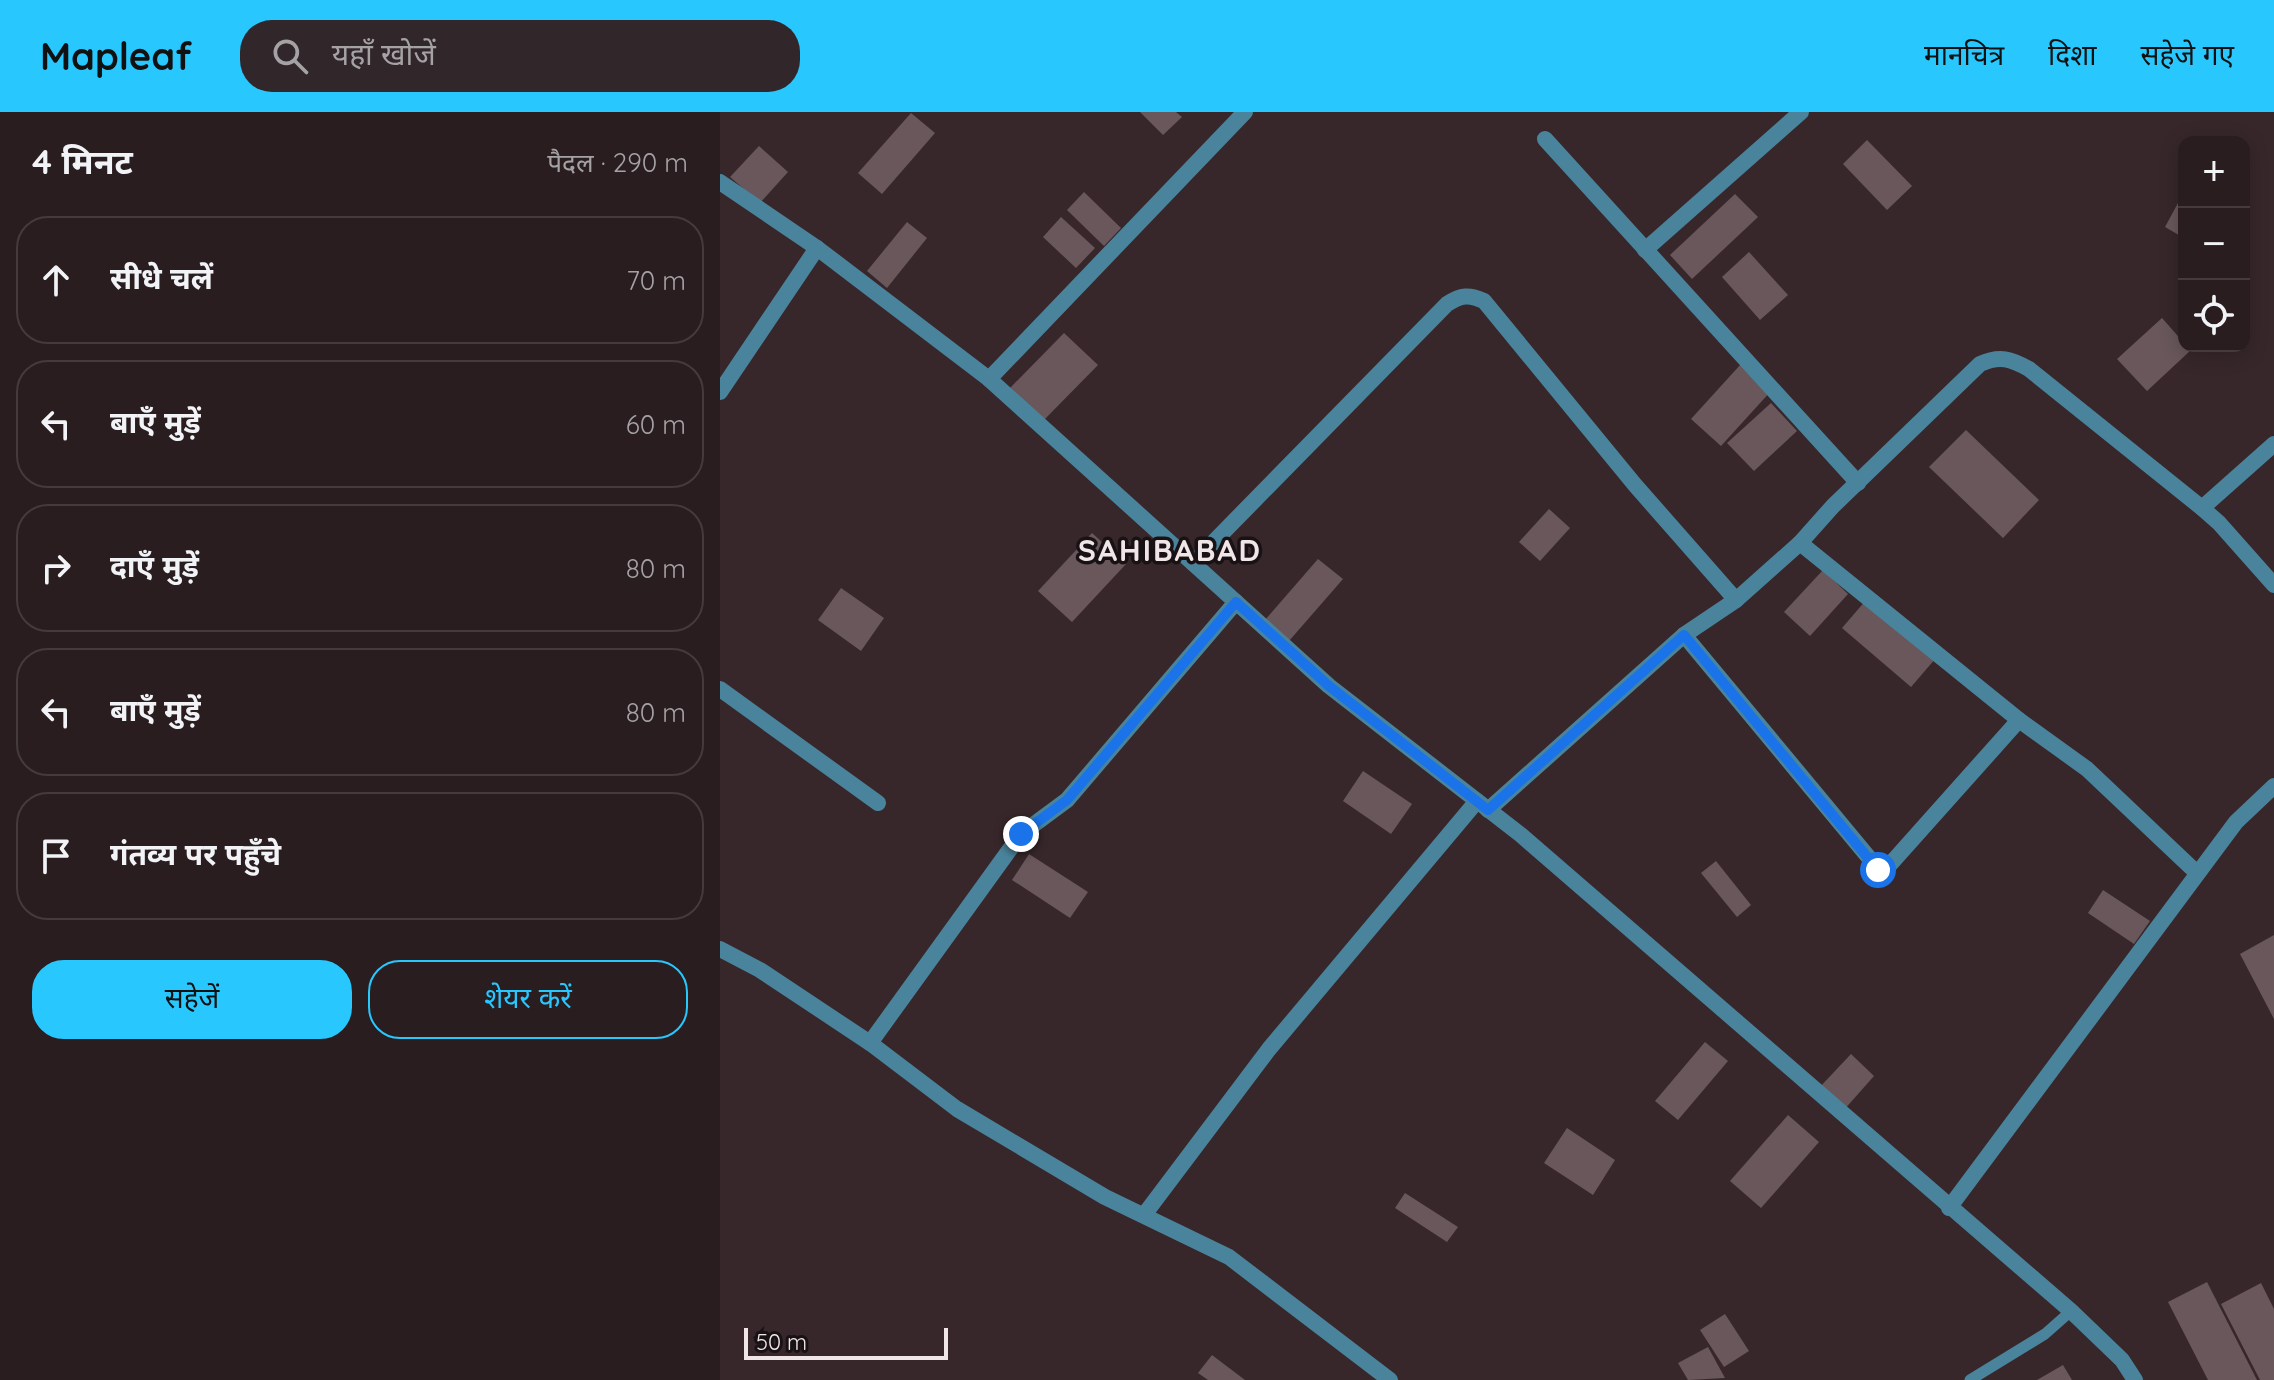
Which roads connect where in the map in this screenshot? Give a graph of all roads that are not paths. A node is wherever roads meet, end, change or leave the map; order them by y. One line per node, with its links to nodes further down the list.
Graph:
1 (1245, 112): 7 (street)
2 (1801, 112): 6 (street)
3 (1545, 139): 6 (street)
4 (720, 182): 5 (street)
5 (817, 248): 7 (street); 8 (street)
6 (1645, 250): 10 (street)
7 (989, 379): 13 (street)
8 (720, 392)
9 (2274, 444): 11 (street)
10 (1858, 483): 11 (street); 12 (street)
11 (2202, 508): 14 (street)
12 (1800, 543): 15 (street); 19 (street)
13 (1193, 563): 15 (street); 16 (street)
14 (2274, 585)
15 (1736, 600): 17 (street)
16 (1236, 602): 22 (street); 25 (street)
17 (1684, 635): 19 (street); 22 (street)
18 (720, 689): 21 (street)
19 (2019, 720): 23 (street)
20 (2274, 786): 23 (street)
21 (878, 803)
22 (1482, 806): 26 (street); 27 (street)
23 (2197, 873): 26 (street)
24 (720, 949): 25 (street)
25 (870, 1043): 27 (street)
26 (1949, 1208): 28 (street)
27 (1144, 1215): 29 (street)
28 (2071, 1311): 30 (lane); 31 (street)
29 (1390, 1380)
30 (1970, 1380)
31 (2135, 1380)

